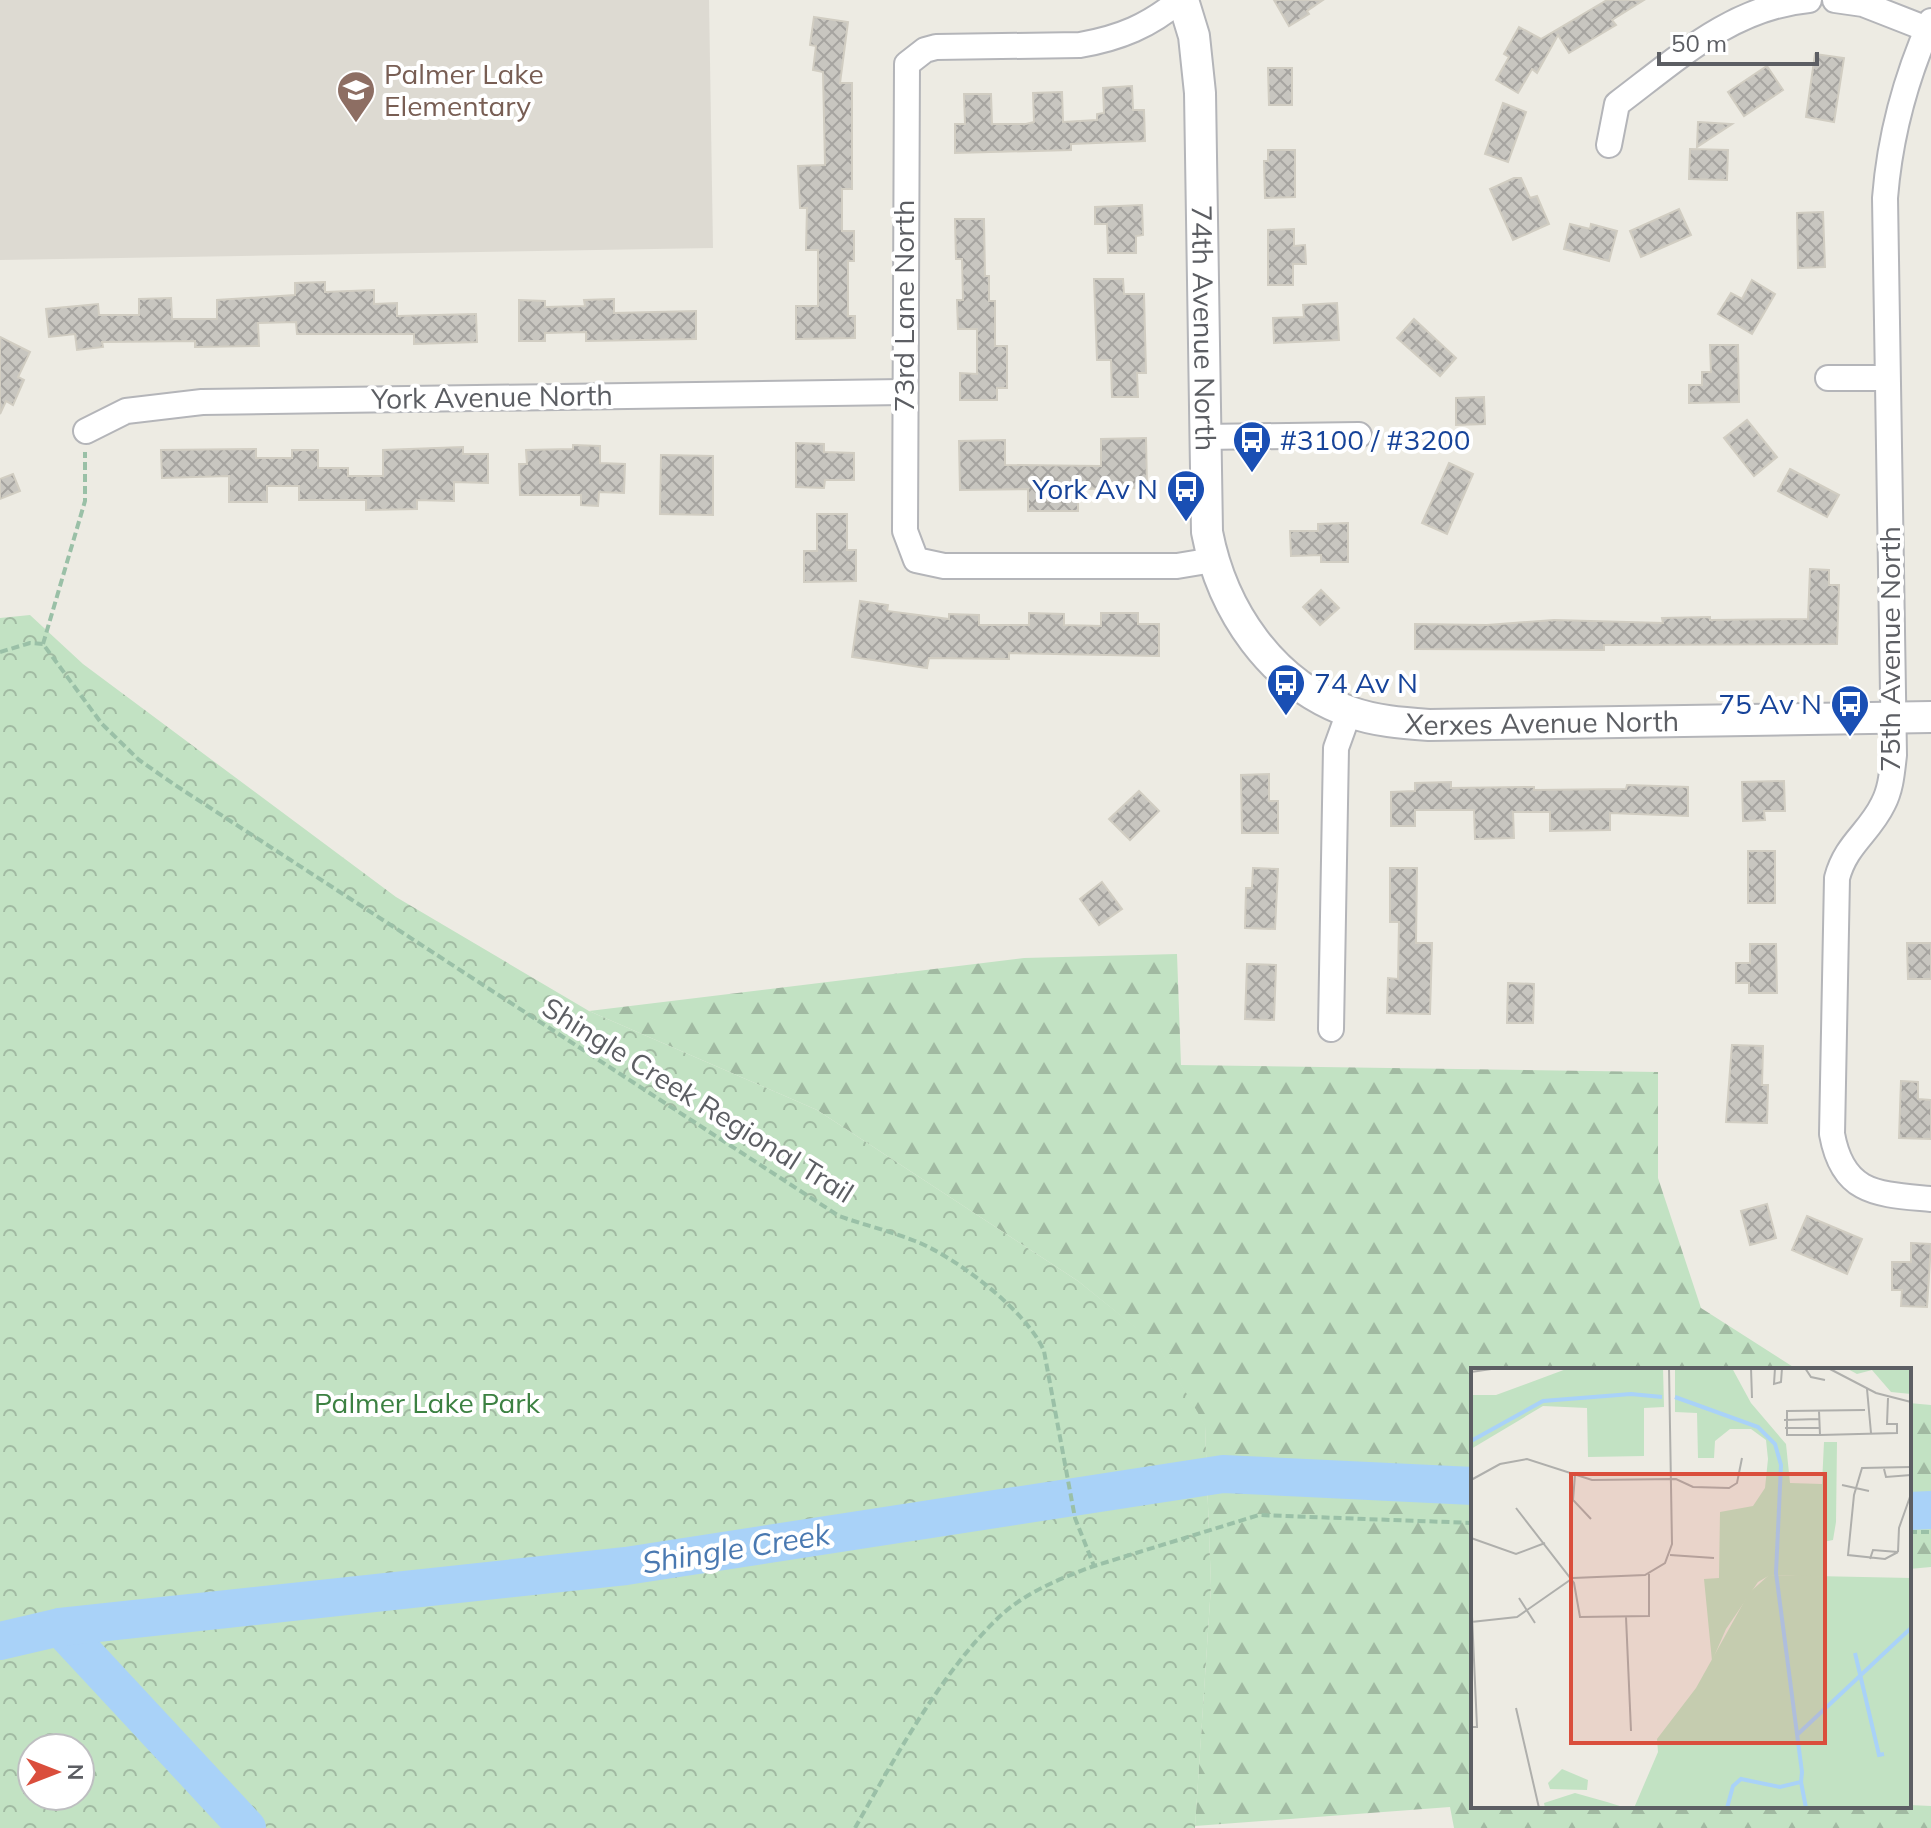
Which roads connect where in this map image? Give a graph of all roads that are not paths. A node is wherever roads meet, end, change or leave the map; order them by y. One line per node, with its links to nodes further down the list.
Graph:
1 (1181, 0): 8 (street, 73rd Lane North); 11 (street, 74th Avenue North)
2 (1809, 0): 5 (street)
3 (1835, 0): 4 (street)
4 (1929, 25): 7 (street, 75th Avenue North)
5 (1609, 145)
6 (1828, 378): 7 (street)
7 (1887, 378): 15 (street, 75th Avenue North)
8 (903, 392): 9 (street, York Avenue North); 12 (street, 73rd Lane North)
9 (86, 431)
10 (1359, 435): 11 (street)
11 (1203, 437): 12 (street, 74th Avenue North)
12 (1213, 560): 13 (street, 74th Avenue North)
13 (1349, 712): 15 (street, Xerxes Avenue North); 16 (street)
14 (1931, 717): 15 (street, Xerxes Avenue North)
15 (1893, 718): 17 (street, 75th Avenue North)
16 (1331, 1029)
17 (1931, 1199)

